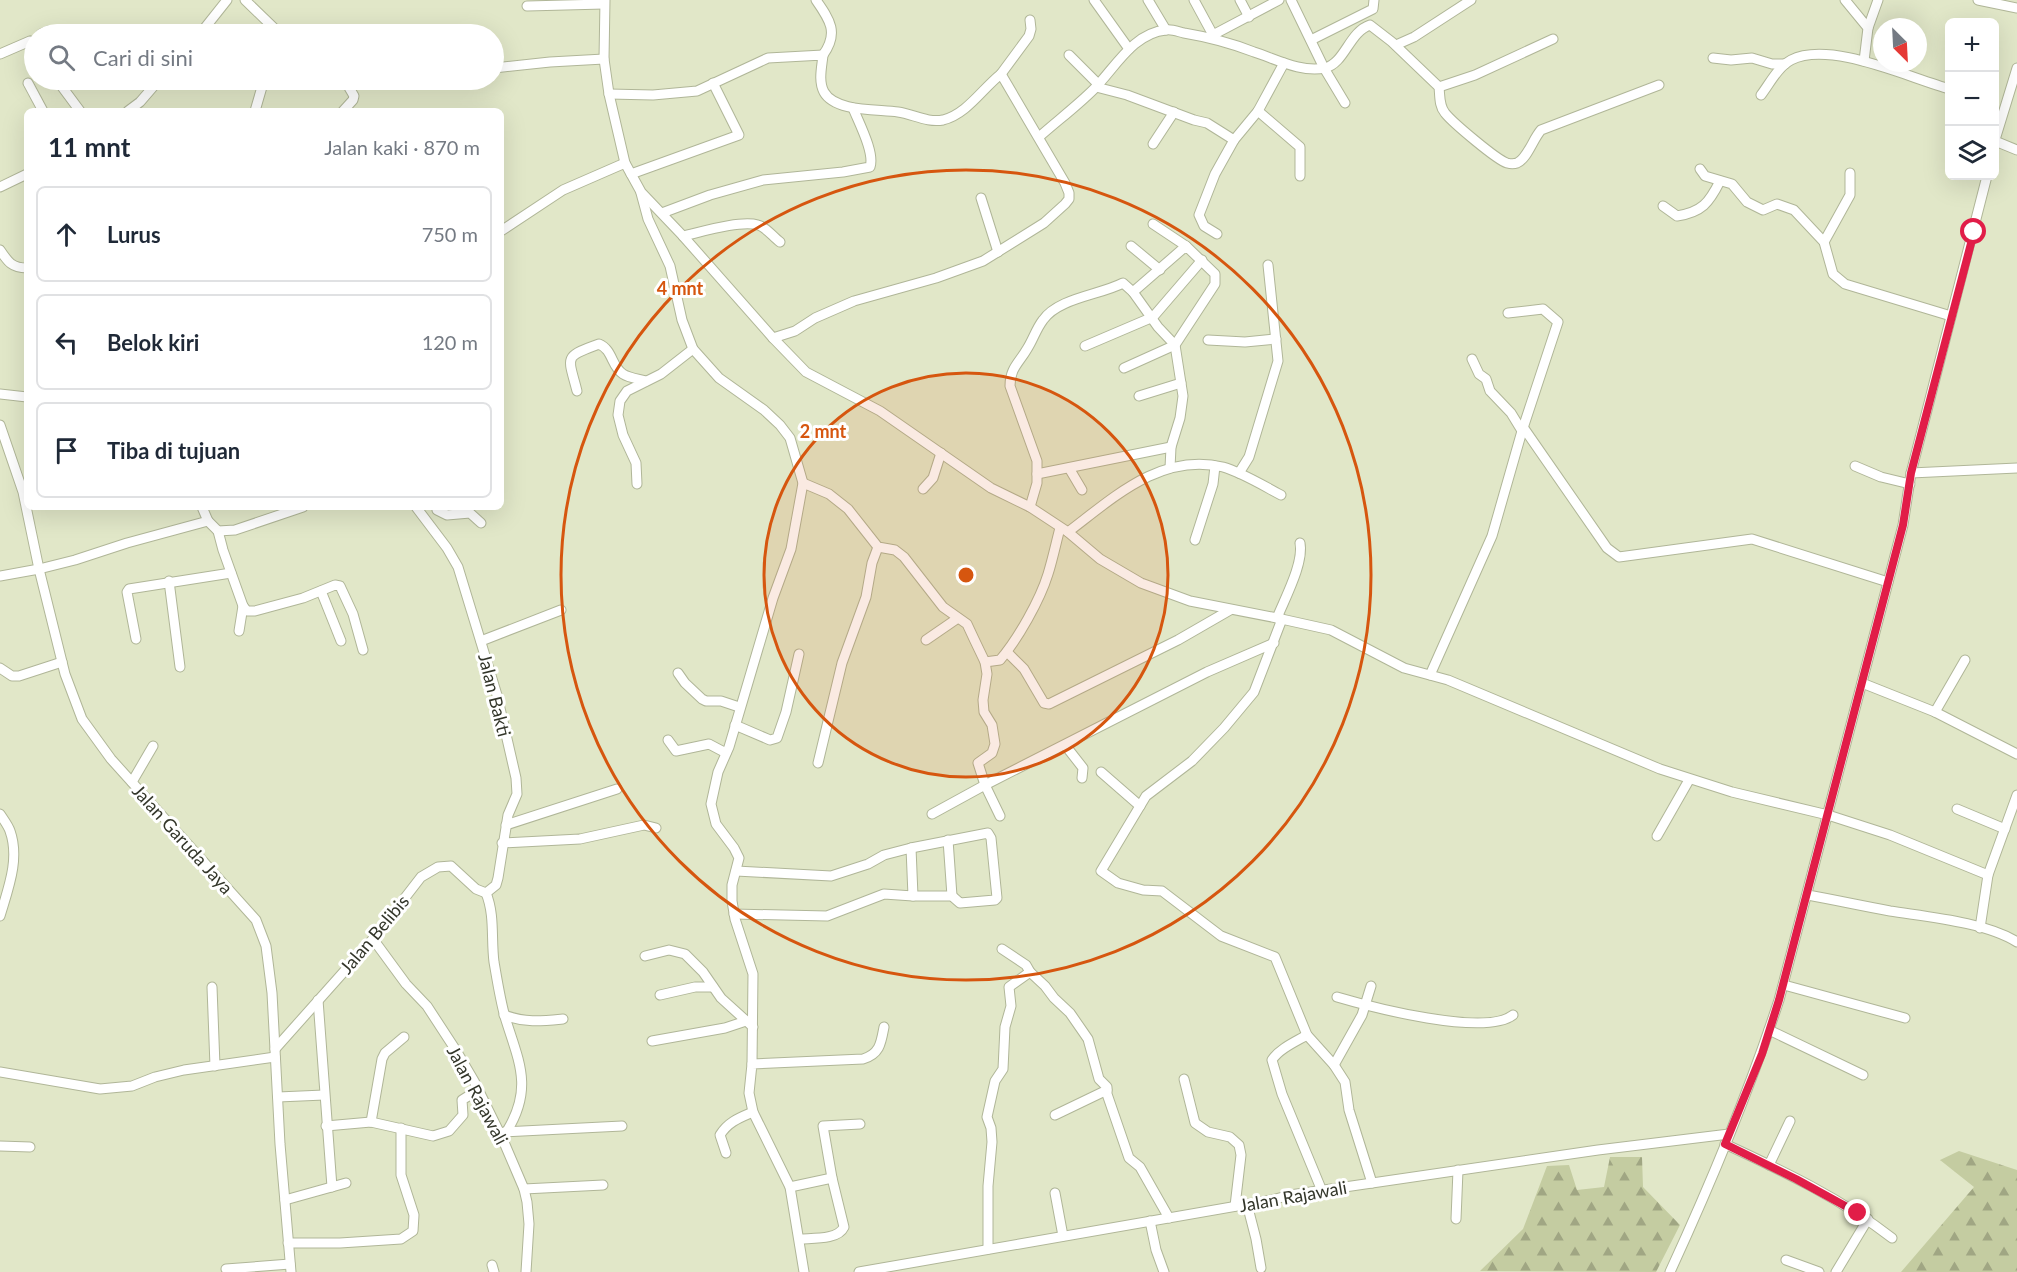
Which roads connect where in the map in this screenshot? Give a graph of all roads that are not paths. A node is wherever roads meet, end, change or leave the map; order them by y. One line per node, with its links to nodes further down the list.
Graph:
1 (227, 0): 20 (street)
2 (246, 0): 21 (street)
3 (816, 0): 32 (street)
4 (1094, 0): 30 (street)
5 (1148, 0): 24 (street)
6 (1194, 0): 25 (street)
7 (1240, 0): 18 (street)
8 (1279, 0): 18 (street)
9 (1291, 0): 27 (street)
10 (1472, 0): 29 (street)
11 (1845, 0): 23 (street)
12 (1878, 0): 23 (street)
13 (1978, 0): 17 (street)
14 (604, 2): 16 (street); 35 (street)
15 (1374, 4): 22 (street); 27 (street)
16 (527, 6)
17 (2017, 8)
18 (1249, 17): 25 (street)
19 (1030, 20): 42 (street)
20 (208, 24)
21 (269, 24)
22 (1370, 25): 29 (street); 40 (street)
23 (1868, 28): 36 (street)
24 (1166, 30): 25 (street); 30 (street)
25 (1211, 36): 37 (street)
26 (1553, 39): 46 (street)
27 (1311, 40): 40 (street)
28 (24, 45): 31 (street)
29 (1395, 45): 46 (street)
30 (1129, 49): 45 (street)
31 (0, 54)
32 (823, 55): 43 (street); 62 (street)
33 (1069, 55): 45 (street)
34 (1713, 58): 38 (street)
35 (604, 59): 39 (street); 53 (street)
36 (1864, 61): 38 (street); 47 (street)
37 (1284, 63): 40 (street); 63 (street)
38 (1785, 64): 54 (street)
39 (504, 67)
40 (1324, 68): 55 (street)
41 (2017, 68): 56 (street)
42 (1000, 74): 62 (street); 65 (street)
43 (713, 83): 53 (street); 73 (street)
44 (1659, 85): 46 (street)
45 (1097, 86): 64 (street); 65 (street)
46 (1439, 87)
47 (1945, 87)
48 (32, 90): 57 (street)
49 (64, 90): 58 (street)
50 (150, 90): 59 (street)
51 (261, 90): 60 (street)
52 (350, 90): 61 (street)
53 (609, 94): 70 (street)
54 (1761, 95)
55 (1345, 103)
56 (1999, 106)
57 (41, 108)
58 (78, 108)
59 (132, 108)
60 (256, 108)
61 (346, 108)
62 (853, 108): 82 (street)
63 (1258, 111): 66 (street); 75 (street)
64 (1174, 112): 66 (street); 68 (street)
65 (1039, 137): 92 (street)
66 (1234, 140): 85 (street)
67 (1999, 143): 69 (street)
68 (1153, 144)
69 (2017, 150)
70 (625, 163): 73 (street); 84 (street)
71 (1700, 169): 77 (street)
72 (1850, 173): 88 (street)
73 (631, 174): 79 (street)
74 (24, 175): 78 (street)
75 (1300, 176)
76 (1986, 180): 99 (street)
77 (1720, 181): 81 (street); 88 (street)
78 (0, 187)
79 (641, 192): 82 (street); 106 (street)
80 (981, 198): 92 (street)
81 (1663, 206)
82 (662, 213): 86 (street)
83 (1153, 224): 90 (street)
84 (504, 229)
85 (1217, 234)
86 (683, 236): 87 (street); 101 (street)
87 (780, 242)
88 (1824, 242): 99 (street)
89 (1131, 246): 96 (street)
90 (1186, 246): 93 (street); 96 (street)
91 (0, 250): 95 (street)
92 (998, 252): 101 (street)
93 (1202, 260): 100 (street); 104 (street)
94 (1268, 265): 102 (street)
95 (24, 268)
96 (1160, 270): 97 (street)
97 (1133, 292): 100 (street); 126 (street)
98 (1508, 313): 116 (street)
99 (1951, 316): 125 (street)
100 (1153, 317): 104 (street); 105 (street)
101 (772, 338): 118 (street)
102 (1276, 339): 103 (street); 124 (street)
103 (1208, 340)
104 (1175, 345): 108 (street); 110 (street)
105 (1085, 346)
106 (693, 349): 109 (street); 127 (street)
107 (1472, 359): 116 (street)
108 (1124, 368)
109 (646, 381): 111 (street); 128 (street)
110 (1181, 383): 113 (street); 117 (street)
111 (577, 391)
112 (0, 394): 114 (street)
113 (1139, 396)
114 (24, 397)
115 (0, 425): 133 (street, Jalan Garuda Jaya)
116 (1523, 429): 153 (street); 175 (street)
117 (1171, 447): 121 (street); 122 (street)
118 (941, 453): 130 (street); 134 (street)
119 (1215, 466): 122 (street); 124 (street); 146 (street)
120 (1855, 466): 129 (street)
121 (1069, 468): 126 (street); 131 (street)
122 (1170, 468): 144 (street)
123 (2017, 468): 125 (street)
124 (1239, 473): 132 (street)
125 (1911, 473): 129 (street)
126 (1037, 474): 134 (street)
127 (803, 483): 148 (street); 177 (street)
128 (638, 484)
129 (1910, 484): 153 (street)
130 (923, 489)
131 (1082, 490)
132 (1281, 495)
133 (24, 497)
134 (1030, 507): 144 (street)
135 (27, 510): 149 (street, Jalan Garuda Jaya)
136 (203, 510): 141 (street)
137 (294, 510): 145 (street)
138 (418, 510): 142 (street, Jalan Bakti)
139 (437, 510): 142 (street)
140 (440, 510): 143 (street)
141 (208, 521): 145 (street); 149 (street)
142 (428, 522): 164 (street, Jalan Bakti)
143 (481, 523)
144 (1064, 530): 157 (street); 167 (street)
145 (218, 531): 150 (street)
146 (1195, 540)
147 (1300, 543): 159 (street)
148 (878, 547): 158 (street); 185 (street)
149 (39, 569): 151 (street); 170 (street, Jalan Garuda Jaya)
150 (231, 573): 152 (street); 155 (street)
151 (0, 576)
152 (170, 581): 161 (street); 172 (street)
153 (1888, 582): 176 (street)
154 (321, 591): 155 (street); 163 (street); 166 (street)
155 (243, 606): 160 (street)
156 (561, 610): 164 (street)
157 (1230, 610): 159 (street); 167 (street)
158 (958, 618): 162 (street); 171 (street)
159 (1280, 618): 165 (street); 175 (street)
160 (239, 631)
161 (136, 639)
162 (926, 640)
163 (341, 641)
164 (481, 641): 199 (street, Jalan Bakti)
165 (1274, 642): 181 (street); 193 (street)
166 (363, 650)
167 (1006, 652): 171 (street)
168 (799, 654): 179 (street)
169 (1965, 660): 178 (street)
170 (62, 662): 173 (street); 189 (street, Jalan Garuda Jaya)
171 (985, 662): 190 (street)
172 (180, 667)
173 (0, 669)
174 (678, 673): 177 (street)
175 (1430, 675): 188 (street)
176 (1862, 683): 178 (street); 197 (street)
177 (740, 707): 179 (street)
178 (1935, 712): 184 (street)
179 (735, 725): 183 (street)
180 (668, 740): 183 (street)
181 (1065, 745): 187 (street); 190 (street)
182 (153, 746): 189 (street)
183 (726, 753): 206 (street)
184 (2017, 754)
185 (818, 763)
186 (1101, 772): 193 (street)
187 (1082, 778)
188 (1689, 780): 197 (street); 202 (street)
189 (132, 782): 239 (street, Jalan Garuda Jaya)
190 (985, 785): 196 (street); 198 (street)
191 (617, 789): 199 (street)
192 (2017, 795): 201 (street)
193 (1140, 806): 236 (street)
194 (1957, 809): 201 (street)
195 (0, 814): 208 (street)
196 (932, 814)
197 (1828, 815): 207 (street); 210 (street)
198 (1000, 816)
199 (506, 825): 204 (street, Jalan Bakti)
200 (656, 828): 204 (street)
201 (2005, 829): 207 (street)
202 (1657, 836)
203 (948, 840): 205 (street); 212 (street); 212 (street)
204 (502, 843): 209 (street, Jalan Bakti)
205 (911, 848): 206 (street); 211 (street)
206 (736, 871): 213 (street)
207 (1988, 875): 215 (street)
208 (5, 884): 214 (street)
209 (486, 893): 217 (street, Jalan Belibis); 229 (street)
210 (1808, 895): 215 (street); 221 (street)
211 (913, 896): 212 (street); 213 (street)
212 (952, 896)
213 (734, 914): 233 (street)
214 (0, 916)
215 (1980, 928): 216 (street)
216 (2016, 938)
217 (373, 939): 227 (street, Jalan Belibis); 247 (street, Jalan Rajawali)
218 (1002, 949): 220 (street)
219 (645, 956): 224 (street)
220 (1030, 972): 246 (street); 285 (street)
221 (1784, 985): 231 (street); 235 (street)
222 (1371, 986): 228 (street)
223 (212, 987): 242 (street)
224 (713, 987): 225 (street); 233 (street)
225 (660, 995)
226 (1337, 997): 228 (street)
227 (318, 1000): 239 (street, Jalan Belibis); 248 (street)
228 (1365, 1005): 230 (street); 241 (street)
229 (504, 1015): 232 (street); 258 (street)
230 (1513, 1015)
231 (1905, 1018)
232 (563, 1019)
233 (749, 1024): 238 (street); 240 (street)
234 (884, 1027): 240 (street)
235 (1769, 1030): 244 (street); 259 (street)
236 (1307, 1035): 241 (street); 272 (street)
237 (404, 1037): 253 (street)
238 (652, 1041)
239 (275, 1053): 242 (street); 249 (street, Jalan Garuda Jaya)
240 (752, 1064): 250 (street)
241 (1334, 1065): 267 (street)
242 (215, 1066): 243 (street)
243 (0, 1072)
244 (1863, 1075)
245 (1184, 1079): 276 (street)
246 (1107, 1090): 251 (street); 277 (street)
247 (479, 1094): 257 (street); 258 (street, Jalan Rajawali)
248 (324, 1095): 249 (street); 256 (street)
249 (278, 1097): 274 (street, Jalan Garuda Jaya)
250 (753, 1112): 262 (street); 270 (street)
251 (1055, 1115)
252 (1790, 1120): 263 (street)
253 (371, 1122): 256 (street); 257 (street)
254 (860, 1124): 265 (street)
255 (622, 1125): 258 (street)
256 (326, 1126): 269 (street)
257 (401, 1128): 284 (street)
258 (503, 1132): 271 (street, Jalan Rajawali)
259 (1727, 1139): 263 (street); 264 (street, Jalan Rajawali); 294 (street)
260 (0, 1146): 261 (street)
261 (30, 1148)
262 (726, 1153)
263 (1769, 1165): 279 (street)
264 (1458, 1170): 267 (street, Jalan Rajawali); 278 (street)
265 (832, 1178): 270 (street); 283 (street)
266 (346, 1183): 269 (street)
267 (1372, 1183): 272 (street, Jalan Rajawali)
268 (603, 1185): 271 (street)
269 (332, 1187): 274 (street)
270 (790, 1187): 283 (street)
271 (524, 1189): 290 (street, Jalan Rajawali)
272 (1322, 1191): 275 (street, Jalan Rajawali)
273 (1054, 1194): 281 (street)
274 (285, 1200): 284 (street, Jalan Garuda Jaya)
275 (1247, 1204): 276 (street, Jalan Rajawali); 289 (street)
276 (1235, 1206): 277 (street, Jalan Rajawali)
277 (1169, 1218): 280 (street, Jalan Rajawali)
278 (1456, 1219)
279 (1868, 1219): 282 (street); 296 (street)
280 (1150, 1221): 281 (street, Jalan Rajawali); 293 (street)
281 (1063, 1236): 285 (street, Jalan Rajawali)
282 (1892, 1238)
283 (800, 1239): 291 (street)
284 (288, 1243): 287 (street, Jalan Garuda Jaya)
285 (988, 1249): 292 (street, Jalan Rajawali)
286 (1786, 1260): 295 (street)
287 (290, 1268): 288 (street)
288 (226, 1269)
289 (1261, 1269)
290 (526, 1272)
291 (804, 1272)
292 (859, 1272)
293 (1164, 1272)
294 (1670, 1272)
295 (1819, 1272)
296 (1836, 1272)

